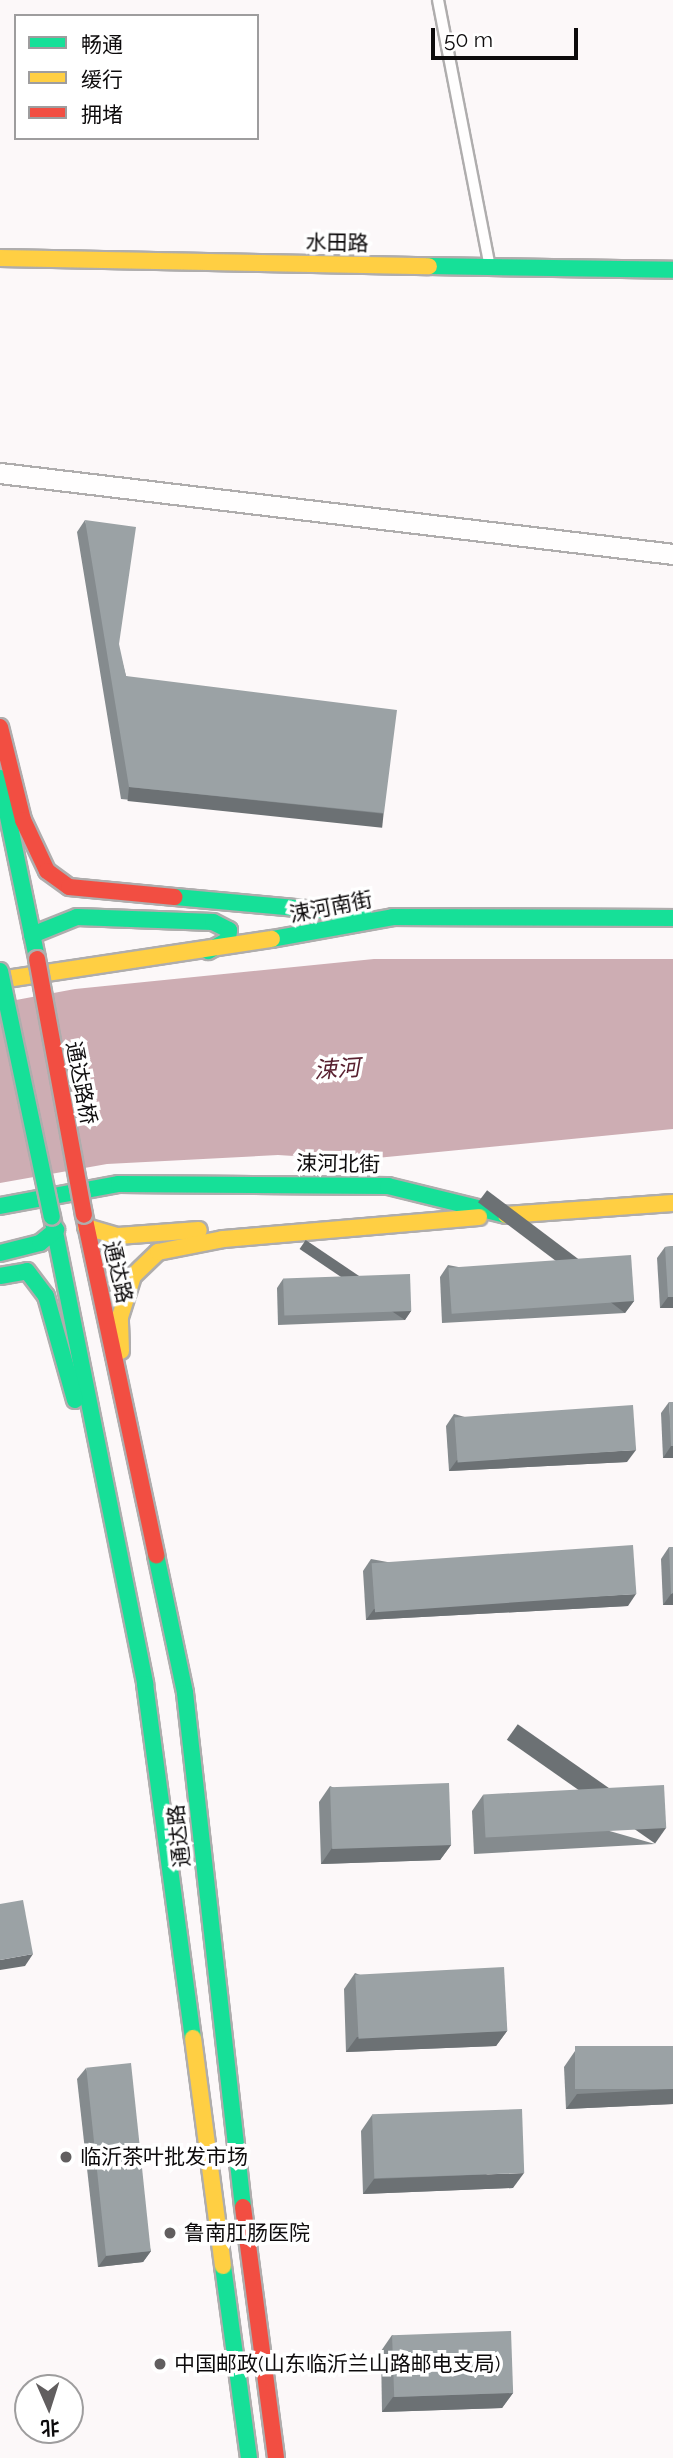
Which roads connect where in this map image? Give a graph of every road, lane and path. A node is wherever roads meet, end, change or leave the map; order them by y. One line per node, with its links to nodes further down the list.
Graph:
1 (438, 0): 3 (lane)
2 (0, 258): 3 (main road, 水田路)
3 (490, 267): 4 (main road, 水田路)
4 (673, 270)
5 (0, 473): 6 (street)
6 (673, 554)
7 (0, 727): 9 (main road)
8 (0, 778): 11 (main road)
9 (393, 917): 10 (main road, 涑河南街); 12 (main road, 涑河南街)
10 (673, 918)
11 (32, 935): 12 (main road); 19 (main road, 通达路桥, bridge)
12 (205, 952): 14 (main road, 涑河南街)
13 (0, 971): 20 (main road, bridge)
14 (0, 981)
15 (365, 1185): 17 (main road, 涑河北街); 18 (main road, 涑河北街); 19 (main road)
16 (673, 1203): 18 (main road, 涑河北街)
17 (0, 1206)
18 (499, 1216): 23 (main road)
19 (85, 1221): 23 (main road, 通达路)
20 (54, 1224): 21 (main road); 24 (main road, 通达路)
21 (0, 1253)
22 (0, 1276): 24 (main road)
23 (121, 1380): 26 (main road, 通达路)
24 (94, 1446): 25 (main road, 通达路)
25 (249, 2458)
26 (275, 2458)

